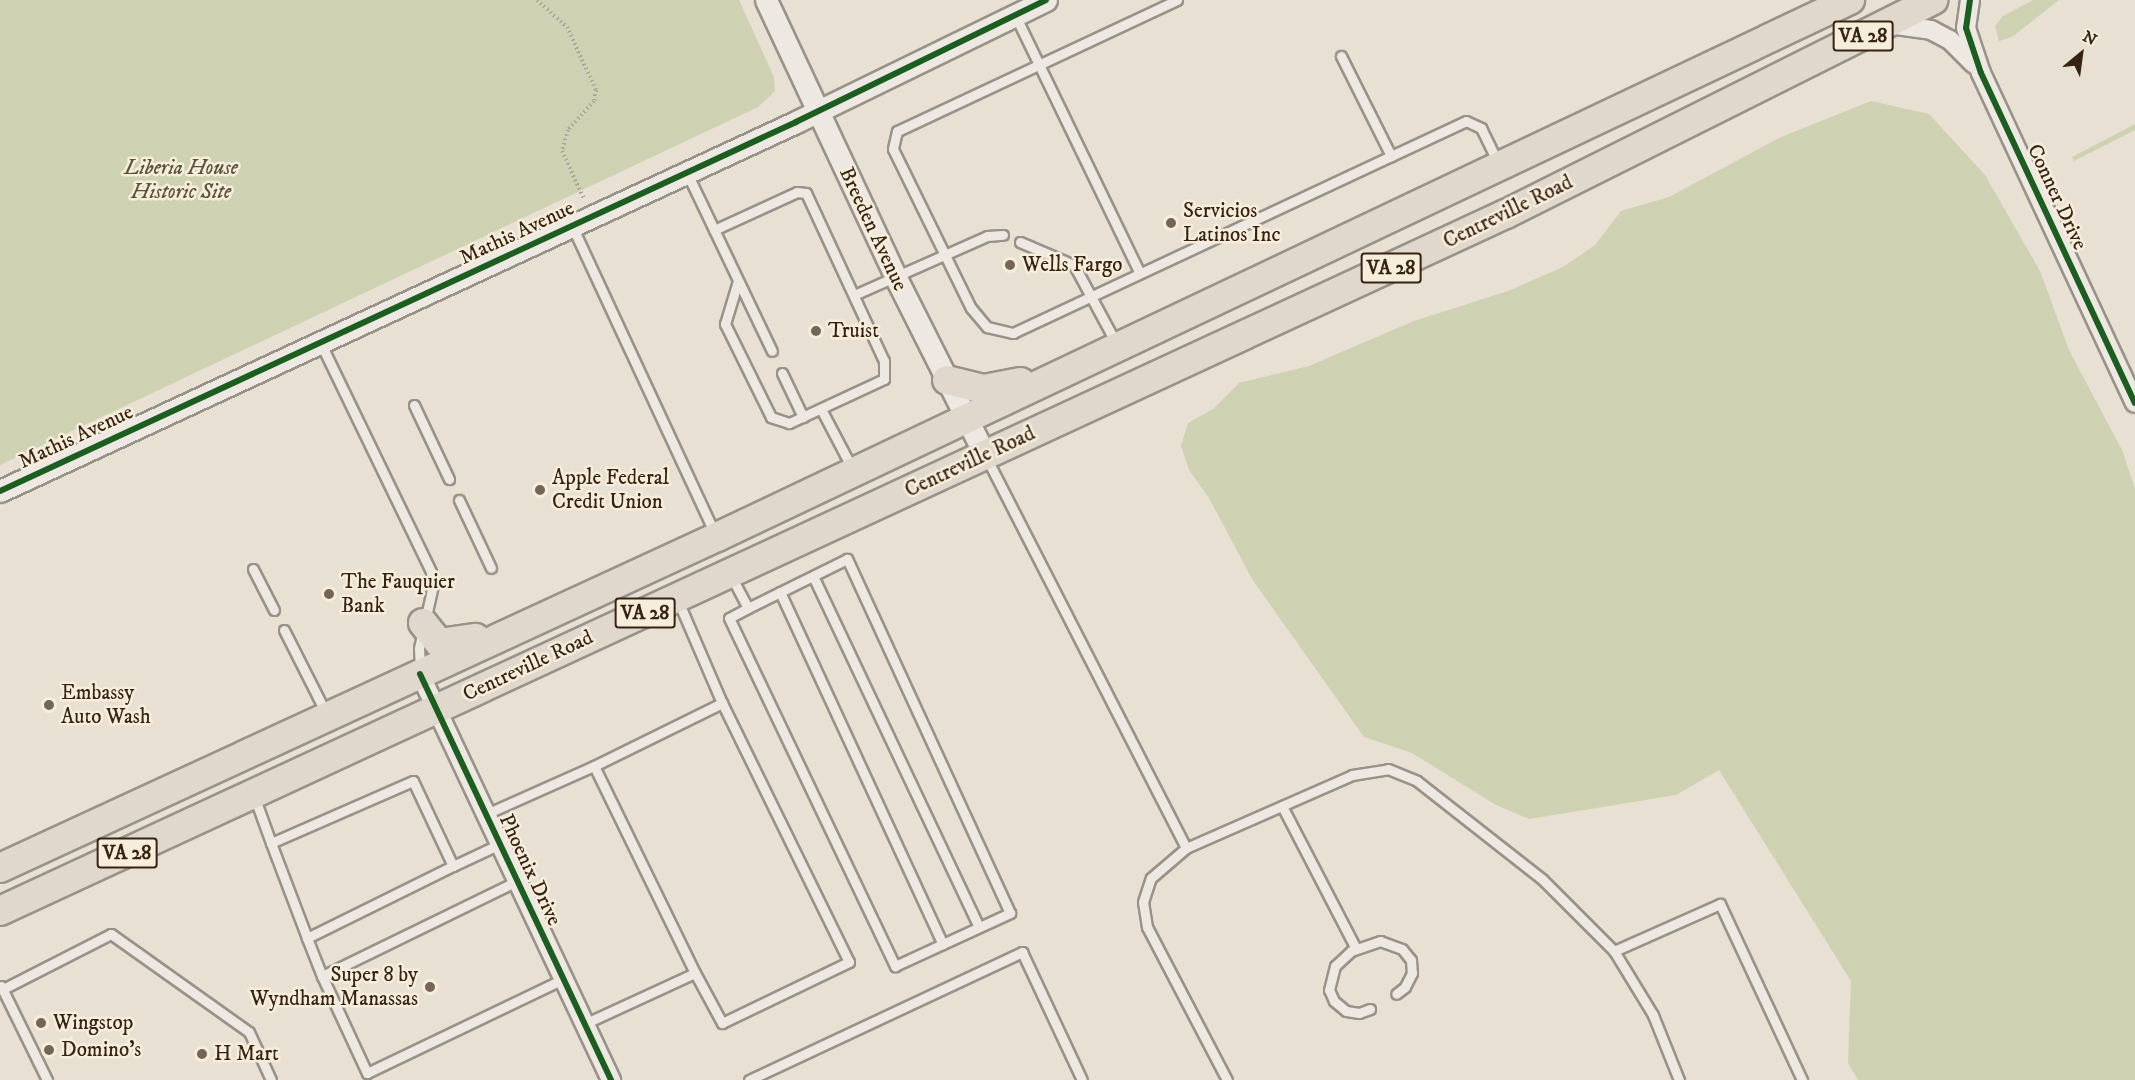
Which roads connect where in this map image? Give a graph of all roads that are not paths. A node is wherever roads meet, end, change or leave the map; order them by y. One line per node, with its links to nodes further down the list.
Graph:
1 (766, 0): 12 (street, Breeden Avenue)
2 (1046, 0): 7 (street, Mathis Avenue)
3 (1177, 0): 10 (lane)
4 (1850, 0): 14 (highway, Centreville Road / VA 28)
5 (1933, 0): 8 (highway, Centreville Road / VA 28)
6 (1970, 0): 11 (street, Conner Drive)
7 (1015, 15): 10 (lane); 12 (street, Mathis Avenue)
8 (1887, 24): 11 (street, Conner Drive); 37 (highway, Centreville Road / VA 28)
9 (1341, 56): 13 (lane)
10 (1040, 64): 20 (lane); 21 (lane)
11 (1981, 73): 32 (street, Conner Drive)
12 (818, 112): 15 (street, Mathis Avenue); 22 (street, Breeden Avenue)
13 (1391, 156): 14 (lane); 21 (lane)
14 (1499, 165): 27 (highway, Centreville Road / VA 28)
15 (687, 173): 16 (street, Mathis Avenue); 17 (lane)
16 (572, 226): 26 (street, Mathis Avenue); 42 (lane)
17 (714, 230): 23 (lane); 25 (lane)
18 (1003, 235): 20 (lane)
19 (1020, 242): 24 (lane)
20 (945, 254): 22 (lane); 24 (lane)
21 (1139, 272): 24 (lane)
22 (895, 276): 25 (lane); 31 (street, Breeden Avenue)
23 (738, 281): 28 (lane); 35 (lane)
24 (1092, 294): 27 (lane)
25 (854, 295): 34 (lane)
26 (320, 342): 40 (street, Mathis Avenue); 51 (lane)
27 (1118, 348): 30 (highway, Centreville Road / VA 28)
28 (772, 351)
29 (782, 373): 35 (lane)
30 (1066, 373): 31 (highway); 36 (highway, Centreville Road / VA 28)
31 (947, 380): 36 (street, Breeden Avenue)
32 (2135, 403)
33 (414, 405): 39 (lane)
34 (821, 409): 35 (lane); 38 (lane)
35 (803, 417)
36 (967, 419): 37 (street, Breeden Avenue); 38 (highway, Centreville Road / VA 28)
37 (985, 455): 45 (highway, Centreville Road / VA 28); 65 (lane)
38 (855, 472): 42 (highway, Centreville Road / VA 28)
39 (449, 479)
40 (0, 491)
41 (459, 500): 43 (lane)
42 (717, 537): 53 (highway, Centreville Road / VA 28)
43 (491, 568)
44 (253, 569): 50 (lane)
45 (730, 574): 48 (highway, Centreville Road / VA 28); 49 (lane)
46 (813, 576): 47 (lane); 71 (lane); 71 (lane)
47 (780, 592): 49 (lane); 73 (lane)
48 (677, 598): 55 (lane); 56 (highway, Centreville Road / VA 28)
49 (748, 608): 73 (lane)
50 (274, 610)
51 (423, 623): 53 (highway); 54 (lane)
52 (284, 630): 57 (lane)
53 (505, 635): 54 (highway, Centreville Road / VA 28)
54 (420, 674): 56 (street, Phoenix Drive); 57 (highway, Centreville Road / VA 28)
55 (722, 703): 58 (lane); 76 (lane)
56 (436, 709): 59 (highway, Centreville Road / VA 28); 61 (street, Phoenix Drive)
57 (328, 717): 64 (highway, Centreville Road / VA 28)
58 (594, 766): 61 (lane); 76 (lane)
59 (254, 794): 62 (lane); 70 (highway, Centreville Road / VA 28)
60 (1282, 806): 65 (lane); 74 (lane); 75 (lane)
61 (486, 814): 63 (street, Phoenix Drive)
62 (271, 843): 67 (lane); 72 (lane)
63 (500, 844): 67 (lane); 69 (street, Phoenix Drive)
64 (41, 848): 66 (street); 68 (highway, Centreville Road / VA 28)
65 (1186, 848): 88 (lane)
66 (0, 856)
67 (453, 866): 72 (lane)
68 (0, 868)
69 (517, 881): 77 (lane); 78 (street, Phoenix Drive)
70 (0, 911)
71 (979, 927): 73 (lane)
72 (306, 938): 77 (lane)
73 (943, 944)
74 (1356, 949): 80 (lane); 81 (lane)
75 (1614, 951): 89 (lane); 90 (lane)
76 (695, 973): 82 (lane)
77 (322, 976): 78 (lane)
78 (563, 978): 82 (street, Phoenix Drive)
79 (1, 986): 83 (lane); 84 (lane)
80 (1396, 994)
81 (1370, 1010)
82 (584, 1024): 85 (street, Phoenix Drive)
83 (47, 1080)
84 (271, 1080)
85 (611, 1080)
86 (749, 1080): 87 (lane)
87 (1082, 1080)
88 (1227, 1080)
89 (1679, 1080)
90 (1802, 1080)

